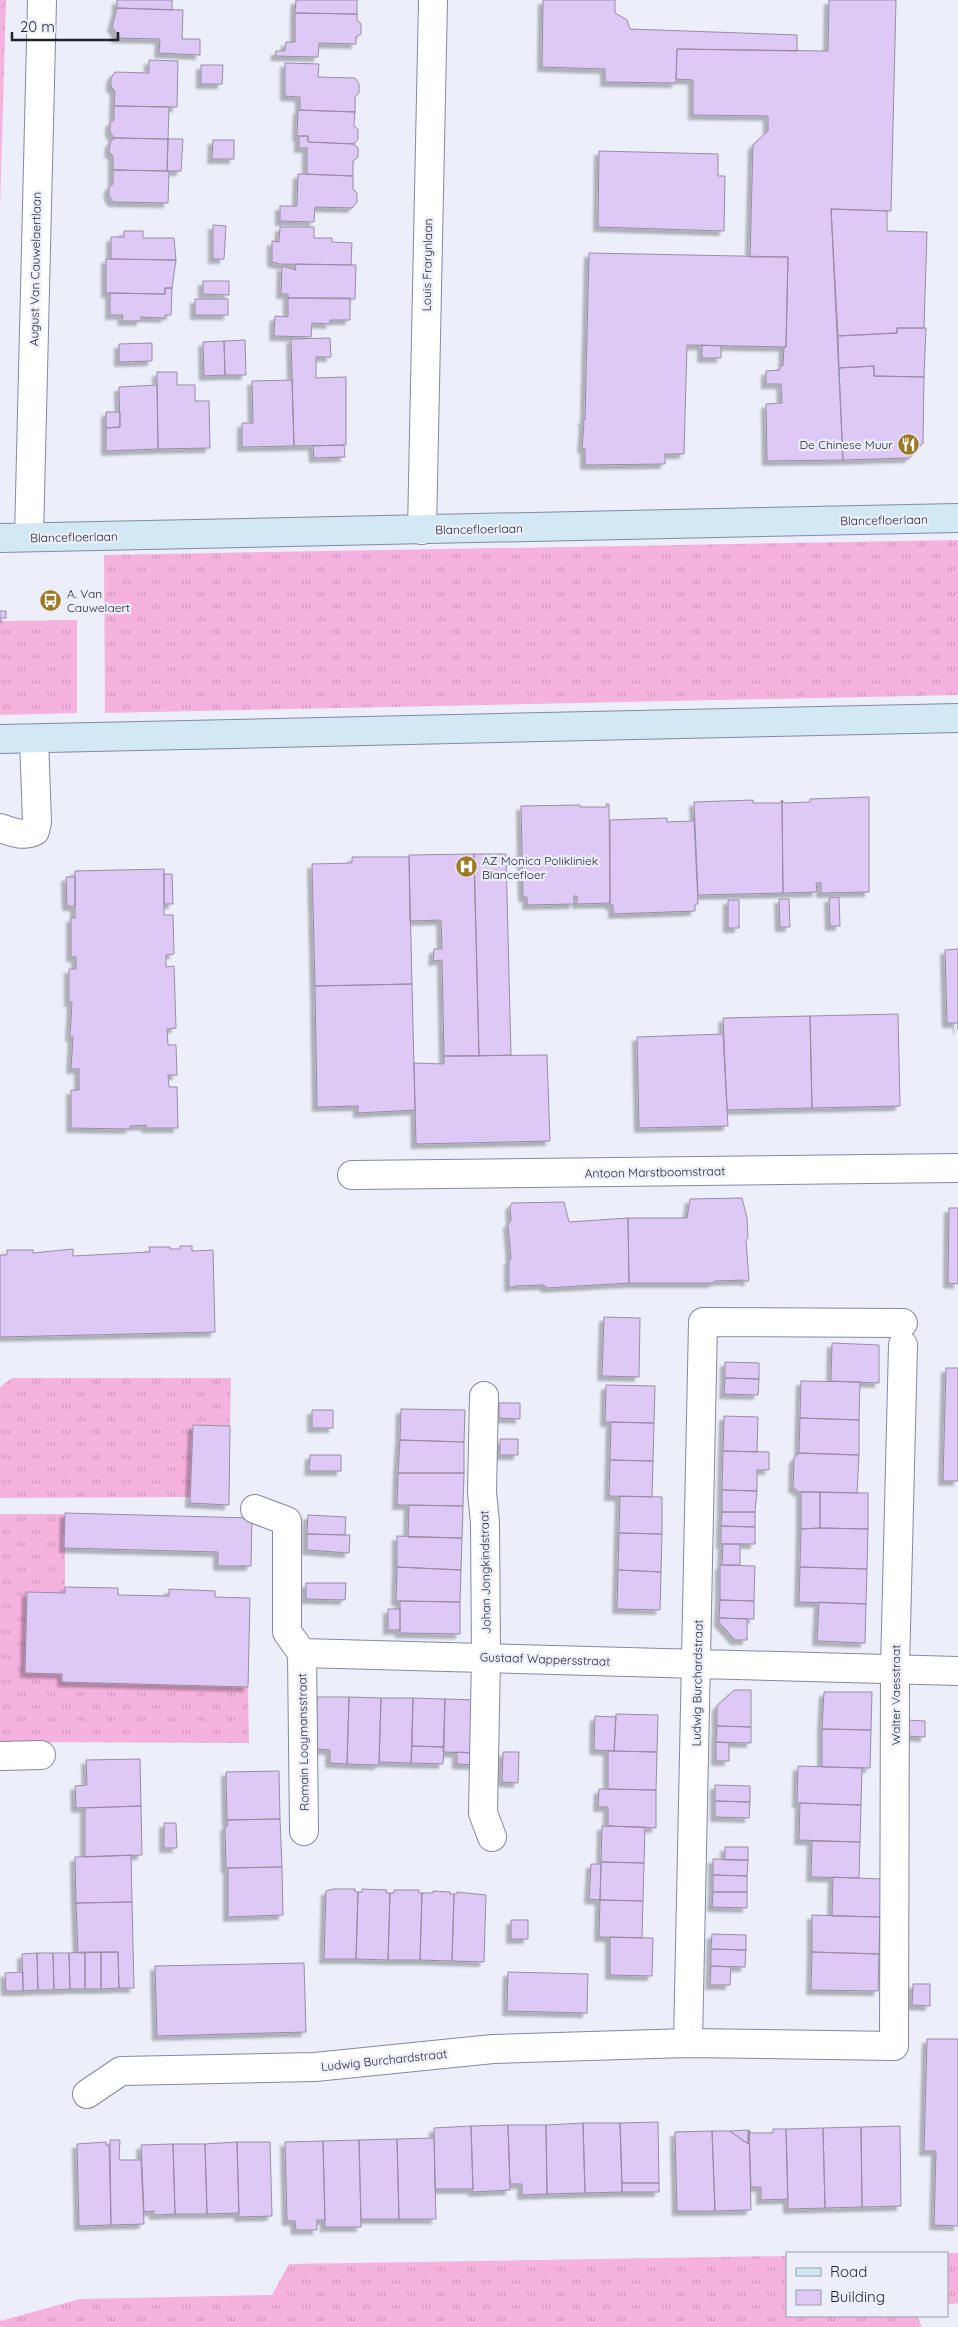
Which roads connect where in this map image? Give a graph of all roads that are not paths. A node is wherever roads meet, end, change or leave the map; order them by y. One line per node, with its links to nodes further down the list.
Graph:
1 (42, 0): 5 (street, August Van Cauwelaertlaan)
2 (433, 0): 4 (street, Louis Frarynlaan)
3 (958, 518): 4 (main road, Blancefloerlaan)
4 (422, 530): 5 (main road, Blancefloerlaan)
5 (29, 537): 6 (main road, Blancefloerlaan)
6 (0, 538)
7 (958, 718): 8 (main road)
8 (34, 739): 9 (main road); 10 (street)
9 (0, 740)
10 (0, 828)
11 (958, 1168): 12 (street, Antoon Marstboomstraat)
12 (352, 1175)
13 (703, 1322): 18 (street, Ludwig Burchardstraat); 19 (street, Walter Vaesstraat)
14 (484, 1396): 17 (street, Johan Jongkindstraat)
15 (255, 1509): 16 (street)
16 (302, 1653): 17 (street, Gustaaf Wappersstraat); 23 (street, Romain Looymansstraat)
17 (486, 1657): 18 (street, Gustaaf Wappersstraat); 24 (street, Johan Jongkindstraat)
18 (697, 1663): 19 (street, Gustaaf Wappersstraat); 25 (street, Ludwig Burchardstraat)
19 (895, 1669): 20 (street, Gustaaf Wappersstraat); 26 (street, Walter Vaesstraat)
20 (958, 1671)
21 (41, 1755): 22 (street)
22 (0, 1756)
23 (304, 1831)
24 (492, 1837)
25 (688, 2043): 26 (street, Ludwig Burchardstraat); 27 (street, Ludwig Burchardstraat)
26 (894, 2046)
27 (86, 2094)

